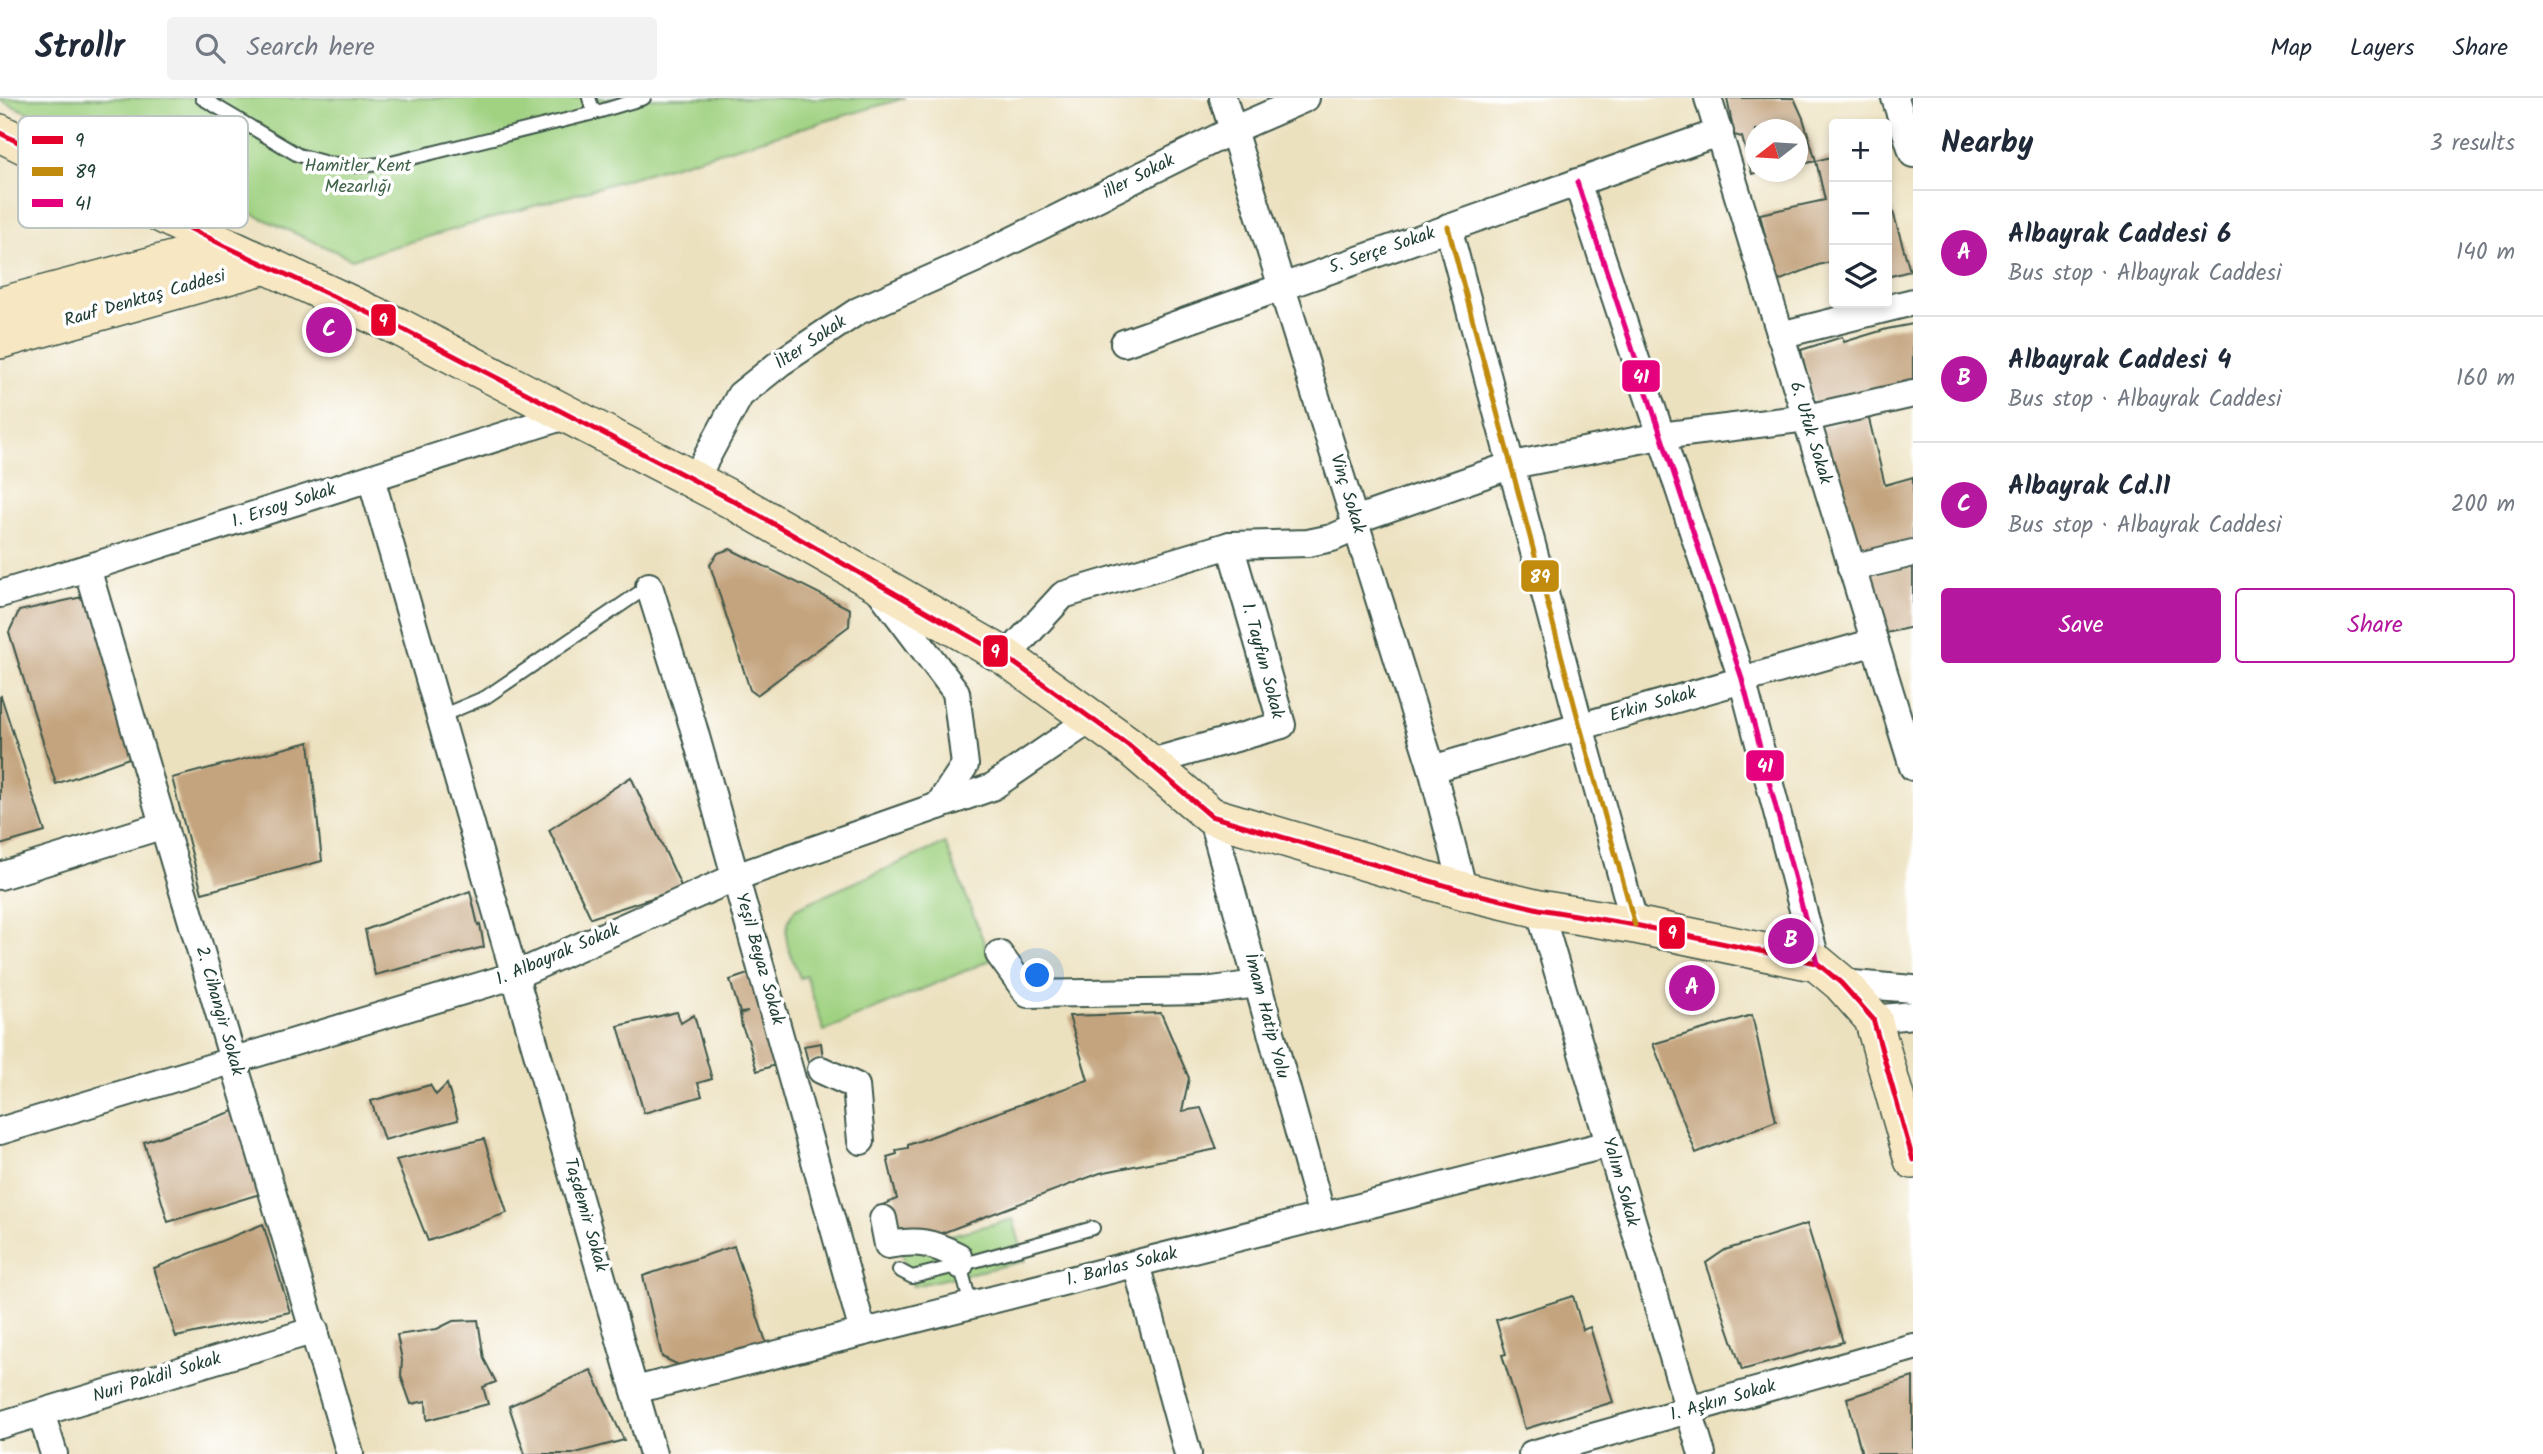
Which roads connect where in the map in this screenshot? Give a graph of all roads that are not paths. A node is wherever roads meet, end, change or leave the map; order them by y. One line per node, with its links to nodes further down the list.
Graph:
1 (202, 98): 8 (lane)
2 (589, 98): 9 (lane)
3 (644, 98): 9 (lane)
4 (1223, 98): 12 (street, Vinç Sokak)
5 (1306, 98): 12 (street, iller Sokak)
6 (1708, 98): 13 (street, 6. Ufuk Sokak)
7 (1895, 98): 16 (street)
8 (218, 103): 10 (lane)
9 (594, 113): 11 (lane)
10 (238, 116)
11 (248, 122)
12 (1233, 130): 21 (street, iller Sokak); 23 (street, Vinç Sokak)
13 (1720, 132): 17 (street, 5. Serçe Sokak); 26 (street, 6. Ufuk Sokak)
14 (0, 133): 15 (street)
15 (18, 142)
16 (1913, 154)
17 (1577, 182): 18 (street, 5. Serçe Sokak); 32 (street)
18 (1448, 227): 23 (street, 5. Serçe Sokak); 33 (street)
19 (189, 228): 20 (street)
20 (225, 246): 22 (street, Rauf Denktaş Caddesi); 25 (street, Rauf Denktaş Caddesi)
21 (975, 259): 35 (street, İlter Sokak)
22 (266, 265): 27 (street, Rauf Denktaş Caddesi); 30 (street)
23 (1282, 286): 28 (street, 5. Serçe Sokak); 36 (street, Vinç Sokak)
24 (1913, 302): 26 (street)
25 (0, 306)
26 (1780, 335): 31 (street, 6. Ufuk Sokak)
27 (0, 340)
28 (1124, 343)
29 (1913, 394): 31 (street)
30 (568, 415): 34 (street, 1. Ersoy Sokak); 35 (street)
31 (1807, 418): 32 (street); 40 (street, 6. Ufuk Sokak)
32 (1660, 436): 33 (street); 46 (street)
33 (1512, 465): 36 (street); 49 (street)
34 (372, 478): 39 (street, 1. Ersoy Sokak); 47 (street, Taşdemir Sokak)
35 (694, 481): 41 (street)
36 (1356, 524): 37 (street); 52 (street, Vinç Sokak)
37 (1230, 545): 45 (street); 50 (street, 1. Tayfun Sokak)
38 (1913, 553): 40 (street)
39 (87, 568): 43 (street, 1. Ersoy Sokak); 55 (street, 2. Cihangir Sokak)
40 (1851, 568): 44 (street, 6. Ufuk Sokak)
41 (871, 580): 45 (street); 53 (street)
42 (649, 586): 47 (lane); 57 (street, Yeşil Beyaz Sokak)
43 (0, 594)
44 (1875, 642): 46 (street, Erkin Sokak); 51 (street, 6. Ufuk Sokak)
45 (1006, 657): 48 (street)
46 (1742, 679): 49 (street, Erkin Sokak); 62 (street)
47 (441, 716): 63 (street, Taşdemir Sokak)
48 (1091, 719): 50 (street); 53 (street, 1. Albayrak Sokak)
49 (1580, 726): 52 (street, Erkin Sokak); 60 (street)
50 (1148, 763): 54 (street)
51 (1913, 767)
52 (1432, 769): 58 (street, Vinç Sokak)
53 (938, 806): 57 (street, 1. Albayrak Sokak)
54 (1211, 816): 58 (street); 64 (street, İmam Hatip Yolu)
55 (164, 825): 56 (street); 68 (street, 2. Cihangir Sokak)
56 (0, 876)
57 (736, 877): 63 (street, 1. Albayrak Sokak); 82 (street, Yeşil Beyaz Sokak)
58 (1464, 891): 59 (street)
59 (1539, 909): 60 (street); 72 (street, Yalım Sokak)
60 (1636, 925): 62 (street)
61 (999, 954): 64 (street)
62 (1829, 973): 65 (street); 67 (street)
63 (516, 975): 68 (street, 1. Albayrak Sokak); 84 (street, Taşdemir Sokak)
64 (1257, 984): 74 (street, İmam Hatip Yolu)
65 (1913, 989)
66 (1913, 1015): 67 (street)
67 (1873, 1019): 73 (street)
68 (233, 1061): 70 (street, 1. Albayrak Sokak); 81 (street, 2. Cihangir Sokak)
69 (821, 1070): 71 (street)
70 (0, 1131)
71 (861, 1141)
72 (1609, 1144): 74 (street, 1. Barlas Sokak); 85 (street, Yalım Sokak)
73 (1913, 1160)
74 (1322, 1216): 77 (street, 1. Barlas Sokak)
75 (883, 1219): 78 (street)
76 (1093, 1227): 78 (lane)
77 (1136, 1264): 80 (street, 1. Barlas Sokak); 91 (street)
78 (960, 1265): 79 (lane); 80 (lane)
79 (899, 1270)
80 (971, 1305): 82 (street, 1. Barlas Sokak)
81 (315, 1330): 86 (street, Nuri Pakdil Sokak); 89 (street, 2. Cihangir Sokak)
82 (863, 1332): 84 (street, 1. Barlas Sokak)
83 (1913, 1347): 85 (street, 1. Aşkın Sokak)
84 (635, 1390): 90 (street, Taşdemir Sokak)
85 (1689, 1411): 92 (street, 1. Aşkın Sokak); 93 (street, Yalım Sokak)
86 (41, 1413): 87 (street, Nuri Pakdil Sokak); 88 (street)
87 (0, 1425)
88 (54, 1454)
89 (350, 1454)
90 (653, 1454)
91 (1188, 1454)
92 (1532, 1454)
93 (1702, 1454)

